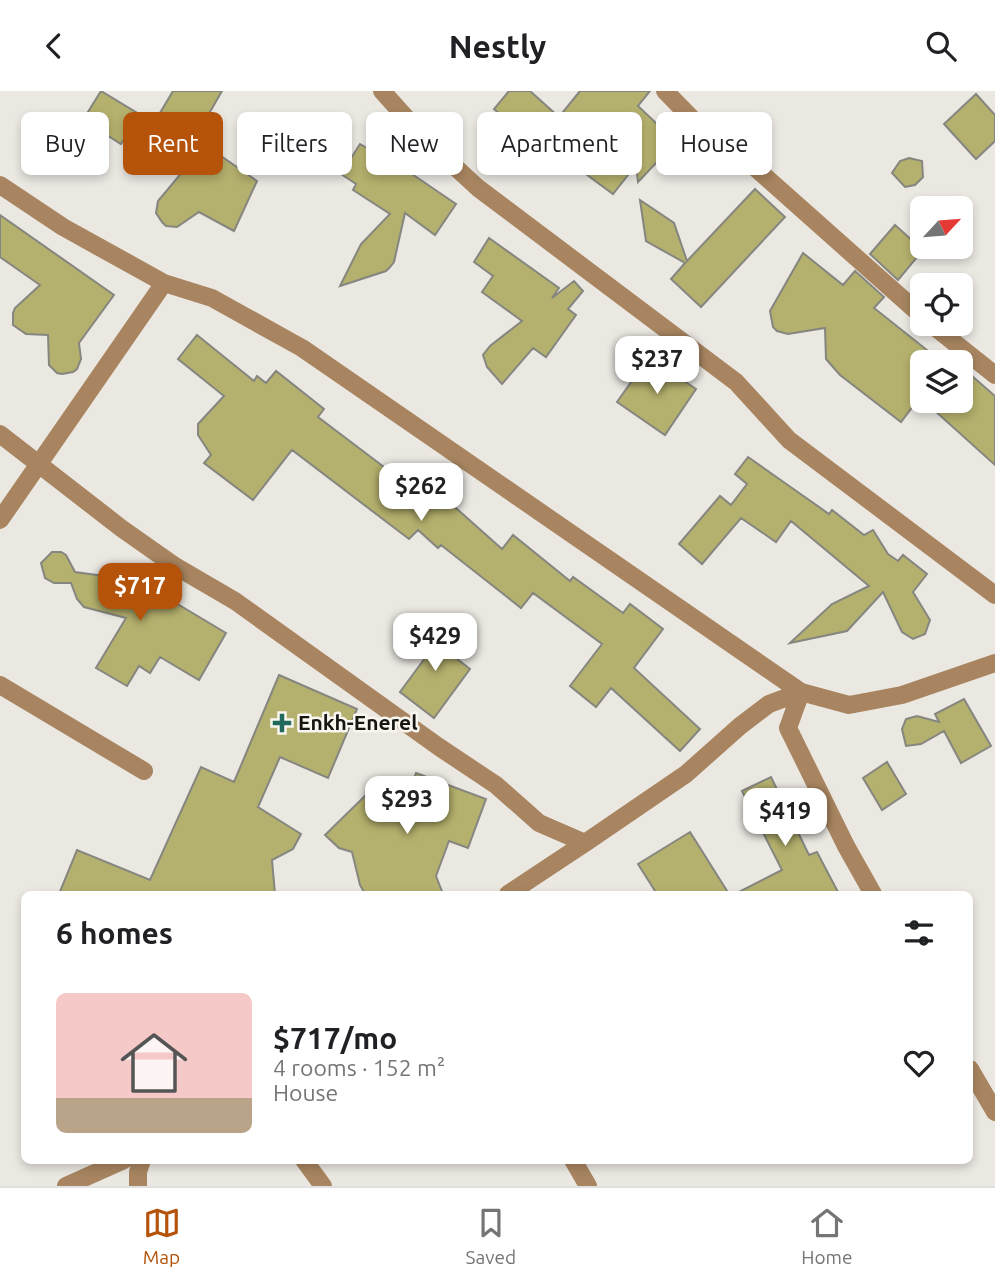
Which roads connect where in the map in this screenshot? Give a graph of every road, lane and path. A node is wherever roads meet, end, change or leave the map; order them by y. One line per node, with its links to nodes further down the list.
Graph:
1 (382, 91): 11 (street)
2 (665, 91): 5 (street)
3 (0, 185): 4 (street)
4 (164, 282): 9 (street); 14 (street)
5 (910, 305)
6 (946, 336): 7 (street)
7 (995, 375)
8 (0, 434): 9 (street)
9 (38, 465): 10 (street); 16 (street)
10 (0, 520)
11 (995, 594)
12 (995, 663): 14 (street)
13 (0, 685): 15 (street)
14 (801, 692): 16 (street); 18 (street)
15 (144, 771)
16 (585, 843): 17 (street)
17 (513, 891)
18 (871, 891)
19 (973, 1074): 20 (street)
20 (995, 1112)
21 (115, 1164): 25 (street)
22 (141, 1164): 26 (street)
23 (307, 1164): 27 (street)
24 (575, 1164): 28 (street)
25 (66, 1186)
26 (138, 1186)
27 (323, 1186)
28 (588, 1186)

